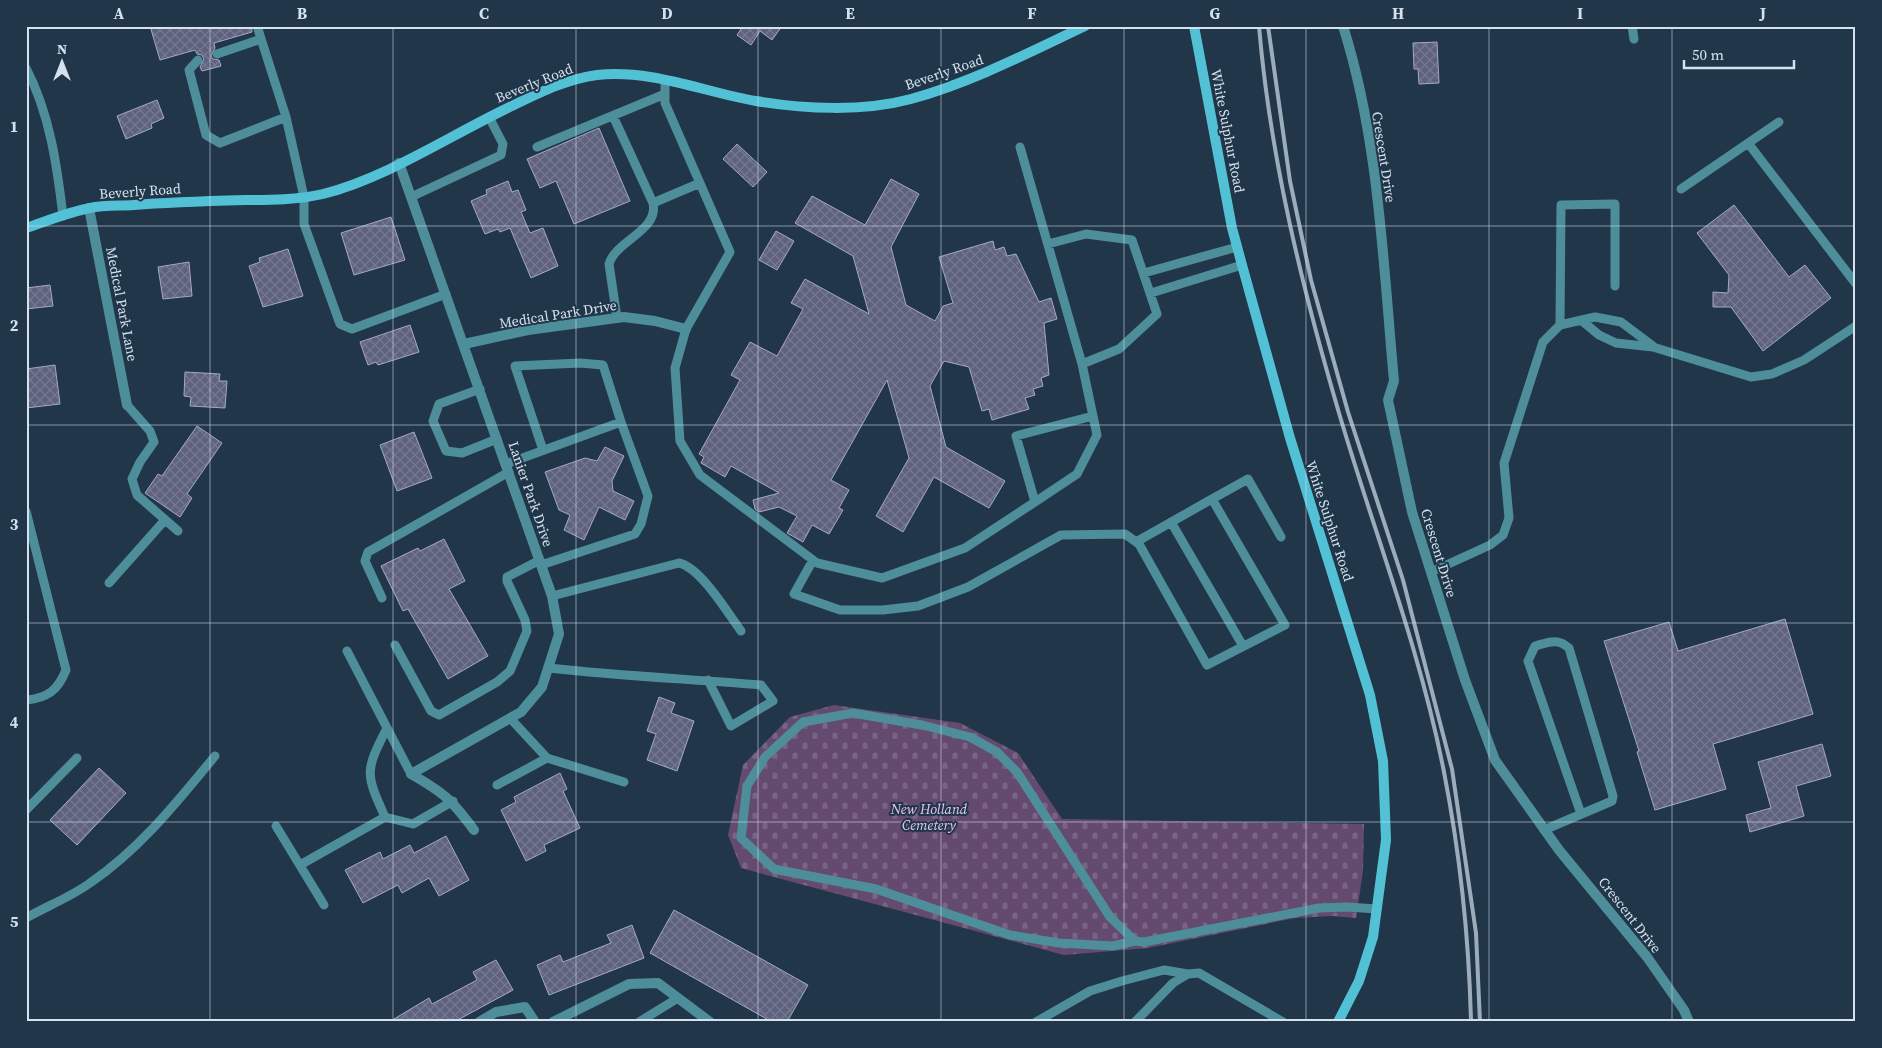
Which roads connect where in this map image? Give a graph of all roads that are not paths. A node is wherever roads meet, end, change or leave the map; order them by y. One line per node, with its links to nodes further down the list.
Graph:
1 (257, 26): 6 (lane)
2 (1085, 26): 11 (street, Beverly Road)
3 (1194, 26): 30 (street, White Sulphur Road)
4 (1343, 26): 62 (street, Crescent Drive)
5 (1632, 26): 7 (lane)
6 (261, 39): 8 (lane); 15 (lane)
7 (1634, 39)
8 (217, 54)
9 (198, 60): 15 (lane)
10 (26, 68): 27 (lane)
11 (665, 80): 12 (lane); 13 (street, Beverly Road)
12 (665, 94): 14 (lane); 21 (lane)
13 (490, 116): 20 (street, Beverly Road); 24 (lane)
14 (613, 116): 18 (lane); 25 (lane)
15 (286, 118): 23 (lane)
16 (1779, 122): 17 (lane)
17 (1748, 143): 22 (lane); 33 (lane)
18 (537, 147)
19 (1020, 147): 29 (lane)
20 (399, 163): 23 (street, Beverly Road); 24 (street, Lanier Park Drive)
21 (700, 183): 25 (lane); 41 (lane)
22 (1681, 189)
23 (304, 197): 26 (street, Beverly Road); 36 (lane)
24 (411, 197): 36 (street, Lanier Park Drive)
25 (653, 203): 37 (lane)
26 (89, 208): 27 (street, Beverly Road); 46 (street, Medical Park Lane)
27 (63, 216): 28 (street, Beverly Road)
28 (26, 228)
29 (1048, 244): 32 (lane); 44 (lane)
30 (1237, 248): 31 (street, White Sulphur Road); 32 (lane)
31 (1242, 265): 35 (lane); 90 (street, White Sulphur Road)
32 (1144, 273): 35 (lane)
33 (1856, 284)
34 (1615, 286): 39 (lane)
35 (1151, 293): 44 (lane)
36 (446, 294): 42 (street, Lanier Park Drive)
37 (616, 318): 41 (street, Medical Park Drive); 42 (street, Medical Park Drive)
38 (1581, 320): 39 (lane); 43 (lane); 43 (lane)
39 (1560, 325): 62 (lane)
40 (1856, 326): 43 (lane)
41 (686, 329): 60 (lane)
42 (464, 344): 45 (street, Lanier Park Drive)
43 (1654, 347)
44 (1082, 364): 47 (lane)
45 (480, 389): 49 (street, Lanier Park Drive); 49 (lane)
46 (127, 406): 55 (lane)
47 (1093, 416): 53 (lane); 53 (lane)
48 (621, 422): 50 (lane); 50 (lane); 61 (lane)
49 (497, 439): 51 (street, Lanier Park Drive)
50 (543, 450): 51 (lane)
51 (507, 468): 61 (street, Lanier Park Drive); 65 (lane)
52 (1212, 499): 56 (lane); 58 (lane); 68 (lane)
53 (1035, 502): 60 (lane)
54 (26, 511): 72 (lane)
55 (164, 520): 57 (lane); 63 (lane)
56 (1172, 522): 59 (lane); 68 (lane)
57 (178, 531)
58 (1281, 537)
59 (1136, 542): 60 (lane); 68 (lane)
60 (813, 560)
61 (540, 562): 64 (street, Lanier Park Drive); 67 (lane)
62 (1430, 572): 87 (street, Crescent Drive)
63 (109, 583)
64 (552, 596): 66 (lane); 70 (street, Lanier Park Drive)
65 (382, 598)
66 (741, 631)
67 (395, 645)
68 (1243, 646)
69 (347, 652): 74 (lane)
70 (549, 668): 71 (lane); 73 (street, Lanier Park Drive)
71 (708, 680): 71 (lane)
72 (26, 700)
73 (510, 718): 77 (lane); 78 (street, Lanier Park Drive)
74 (387, 728): 78 (lane); 84 (lane)
75 (215, 756): 91 (lane)
76 (77, 758): 82 (lane)
77 (547, 758): 79 (lane); 80 (lane)
78 (411, 774): 81 (street)
79 (624, 782)
80 (497, 785)
81 (453, 801): 84 (lane); 86 (street)
82 (26, 810)
83 (1581, 814): 83 (lane); 87 (lane)
84 (385, 817): 88 (lane)
85 (276, 826): 88 (lane)
86 (474, 830)
87 (1544, 830): 104 (street, Crescent Drive)
88 (300, 865): 89 (lane)
89 (324, 905)
90 (1377, 910): 92 (lane); 103 (street, White Sulphur Road)
91 (26, 918)
92 (1135, 941): 92 (lane)
93 (1188, 974): 100 (lane); 101 (lane); 102 (lane)
94 (678, 998): 97 (street); 98 (lane); 99 (street)
95 (479, 1022): 96 (street)
96 (535, 1022)
97 (553, 1022)
98 (640, 1022)
99 (710, 1022)
100 (1036, 1022)
101 (1134, 1022)
102 (1284, 1022)
103 (1338, 1022)
104 (1689, 1022)

